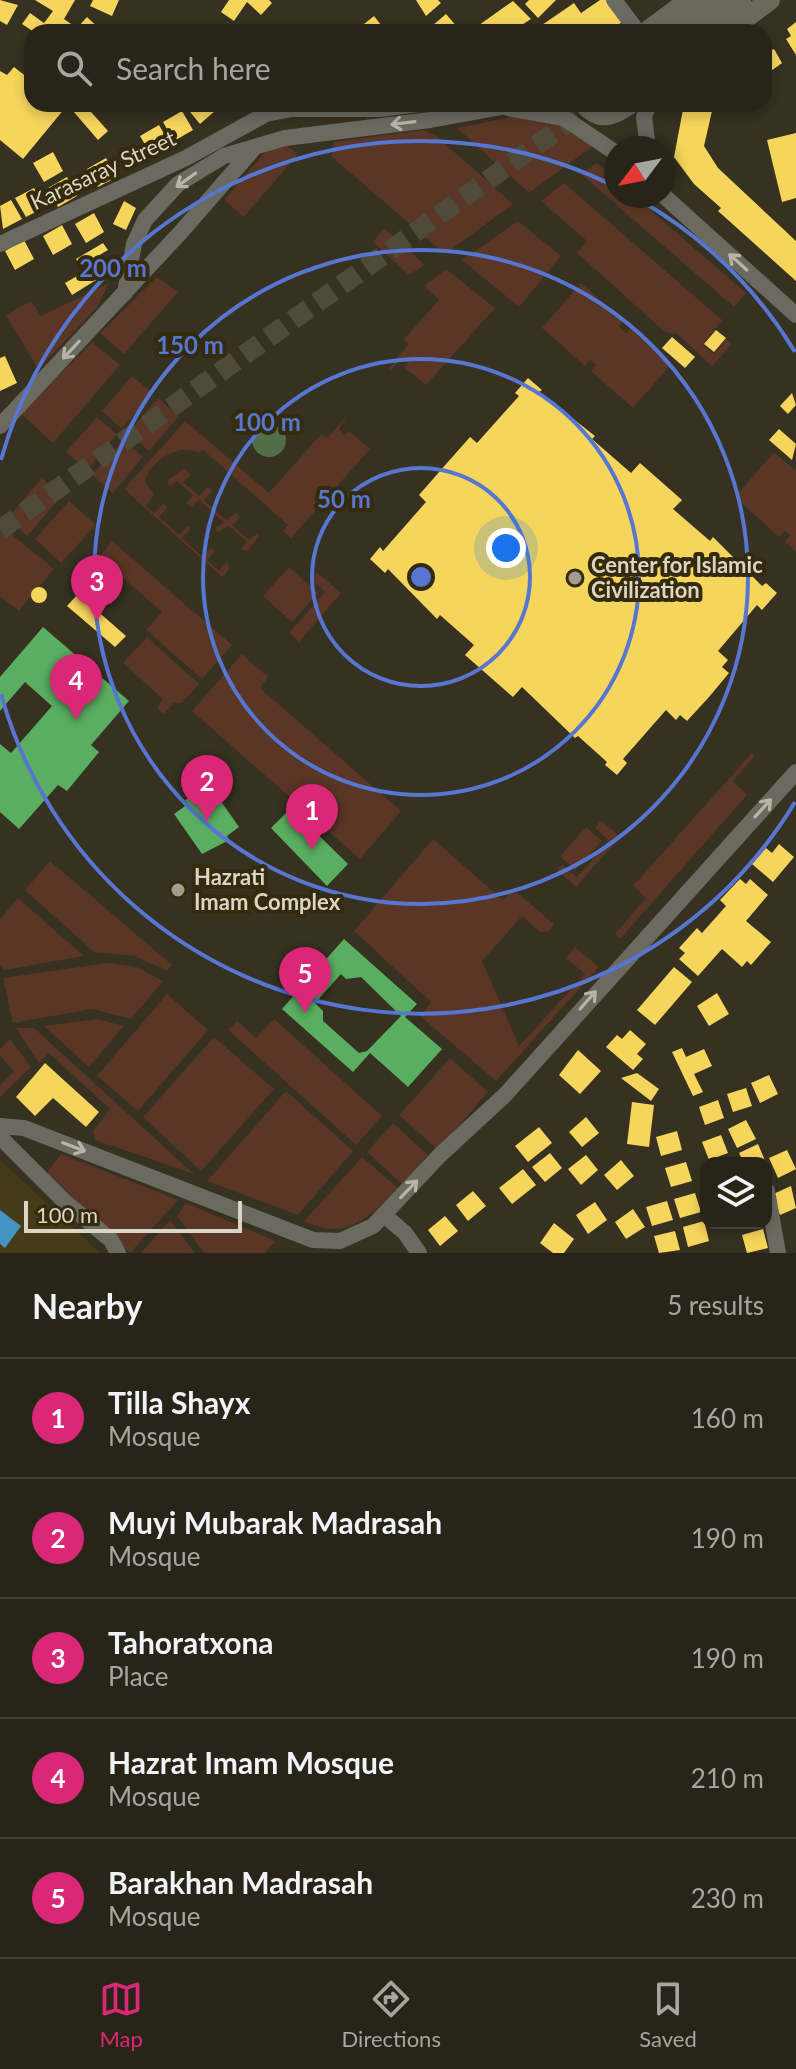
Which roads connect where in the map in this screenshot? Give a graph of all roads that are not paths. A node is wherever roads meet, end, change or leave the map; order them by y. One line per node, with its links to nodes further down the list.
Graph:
1 (614, 0): 6 (street)
2 (689, 0): 7 (main road)
3 (714, 0): 8 (main road)
4 (741, 0): 9 (main road)
5 (770, 0): 10 (main road)
6 (630, 24)
7 (645, 24)
8 (681, 24)
9 (707, 24)
10 (738, 24)
11 (276, 112): 23 (street, Karasaray Street)
12 (469, 112): 19 (street, one-way to 19)
13 (538, 112): 18 (street)
14 (592, 112): 15 (main road)
15 (619, 112)
16 (646, 112): 17 (street)
17 (646, 136)
18 (604, 143)
19 (255, 146): 24 (street); 24 (street, one-way to 24)
20 (676, 201): 22 (street)
21 (676, 206): 22 (street)
22 (684, 213): 25 (street, one-way to 22)
23 (0, 244)
24 (125, 293): 26 (street, one-way to 26)
25 (796, 315)
26 (0, 426)
27 (796, 772): 30 (street, one-way to 27)
28 (0, 1126): 32 (street, one-way to 32)
29 (0, 1137): 33 (street)
30 (384, 1215): 32 (street); 34 (street)
31 (772, 1219): 35 (street)
32 (340, 1247)
33 (118, 1253)
34 (419, 1253)
35 (778, 1253)

